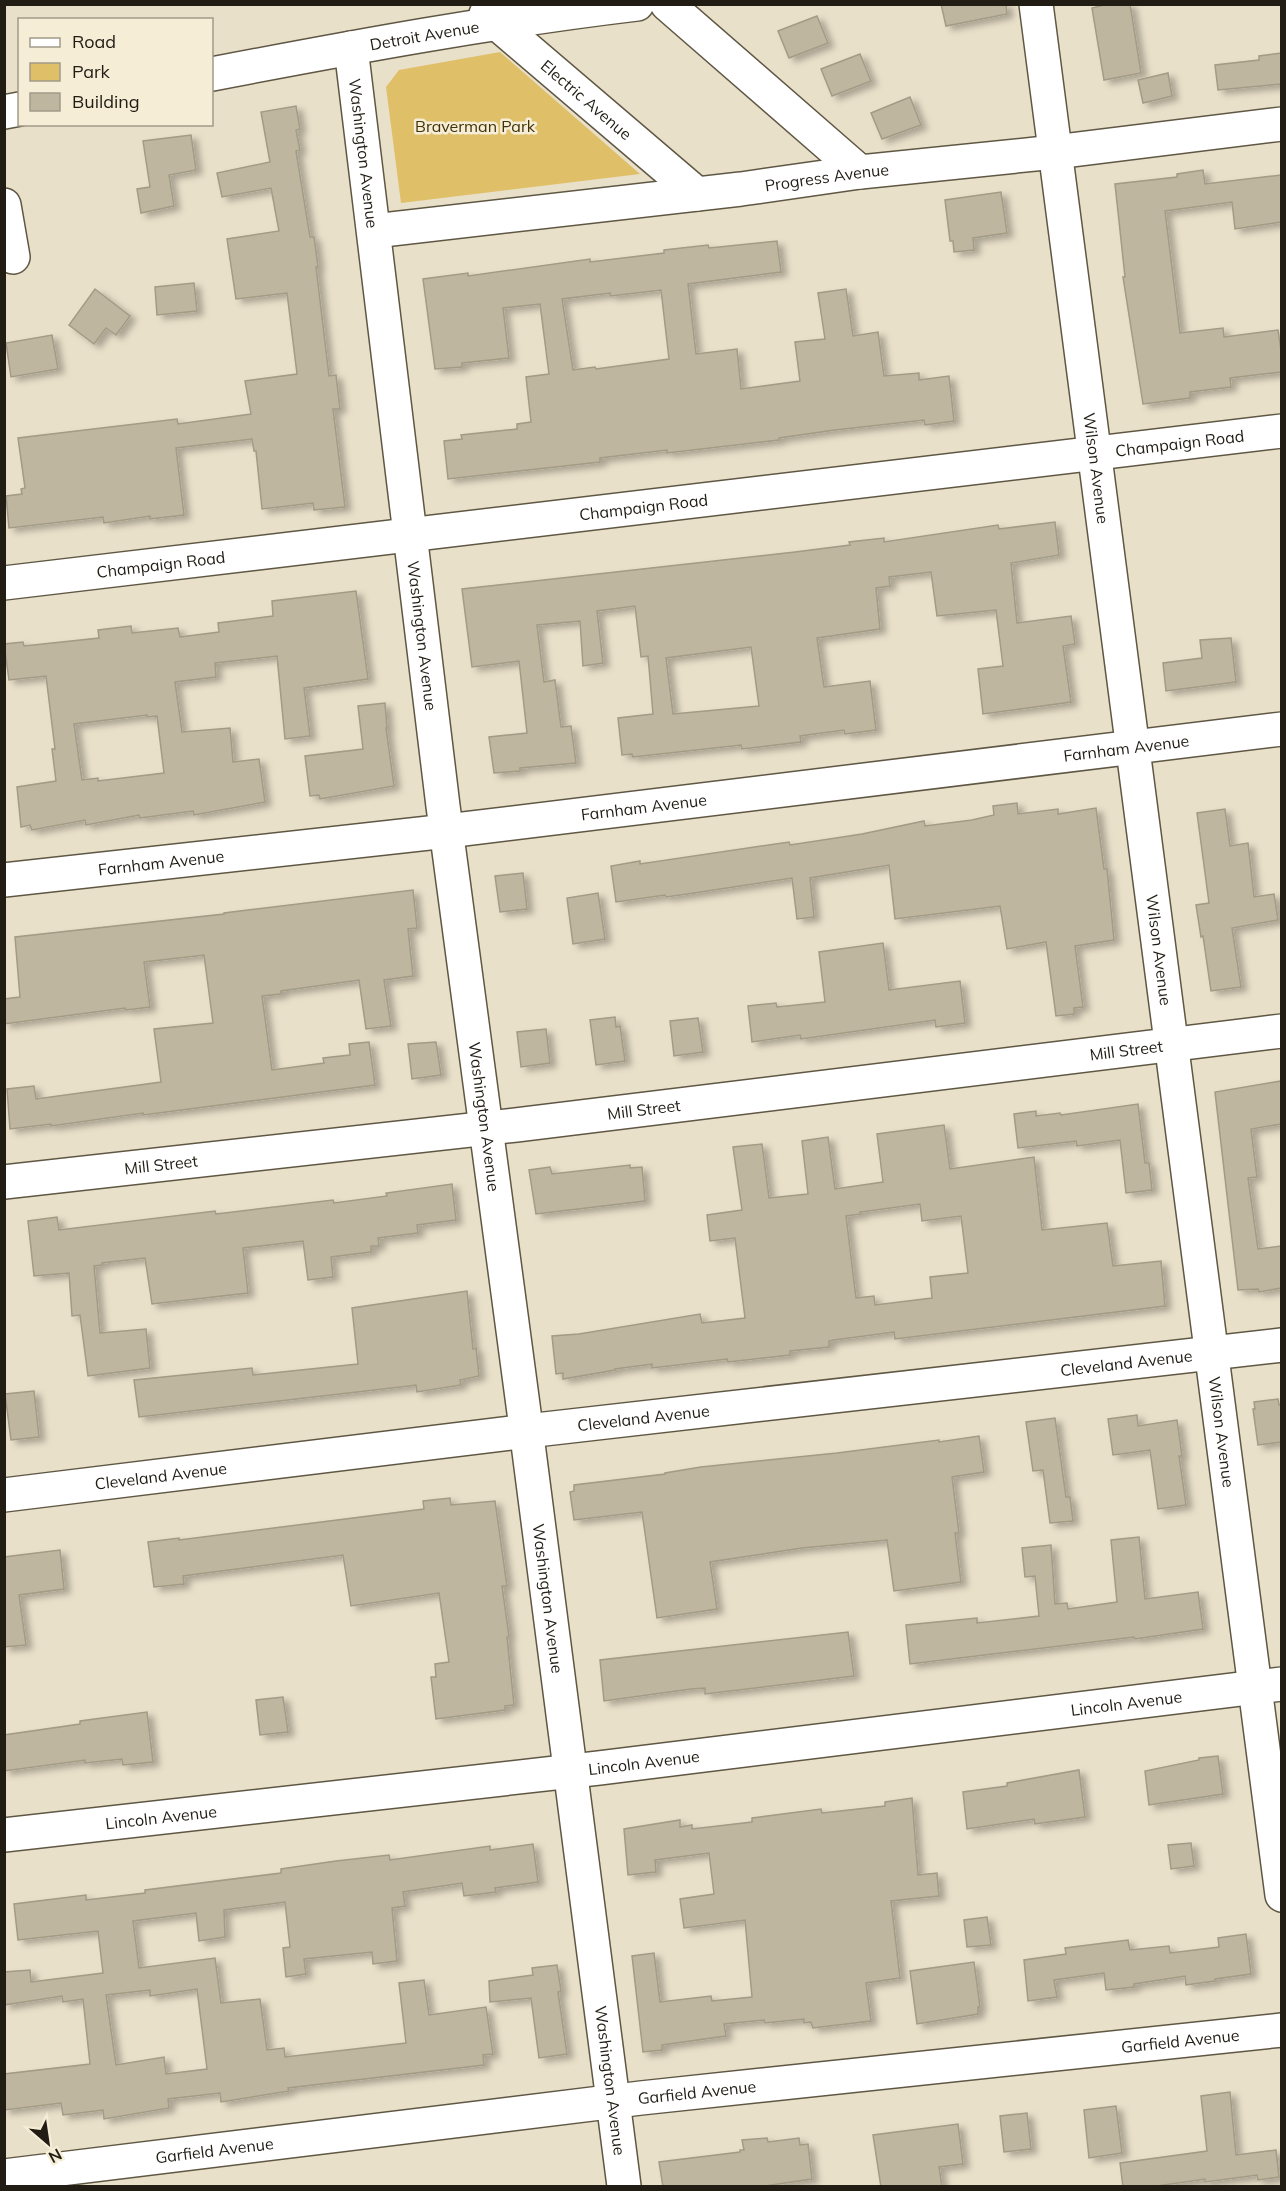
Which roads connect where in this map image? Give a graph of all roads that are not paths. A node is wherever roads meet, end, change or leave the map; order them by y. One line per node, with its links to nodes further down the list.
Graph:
1 (637, 4): 4 (street, Detroit Avenue)
2 (667, 4): 9 (street)
3 (1036, 4): 8 (street, Wilson Avenue)
4 (486, 14): 5 (street, Detroit Avenue); 10 (street, Electric Avenue)
5 (351, 48): 6 (street, Detroit Avenue); 12 (street, Washington Avenue)
6 (213, 74)
7 (1281, 124): 8 (street, Progress Avenue)
8 (1055, 152): 9 (street, Progress Avenue); 15 (street, Wilson Avenue)
9 (860, 172): 10 (street, Progress Avenue)
10 (697, 194): 12 (street, Progress Avenue)
11 (4, 205): 13 (street)
12 (374, 231): 16 (street, Washington Avenue)
13 (13, 257)
14 (1281, 431): 15 (street, Champaign Road)
15 (1095, 453): 16 (street, Champaign Road); 19 (street, Wilson Avenue)
16 (411, 535): 17 (street, Champaign Road); 20 (street, Washington Avenue)
17 (4, 583)
18 (1281, 729): 19 (street, Farnham Avenue)
19 (1132, 746): 20 (street, Farnham Avenue); 23 (street, Wilson Avenue)
20 (447, 831): 21 (street, Farnham Avenue); 24 (street, Washington Avenue)
21 (4, 880)
22 (1281, 1030): 23 (street, Mill Street)
23 (1172, 1043): 24 (street, Mill Street); 27 (street, Wilson Avenue)
24 (487, 1128): 25 (street, Mill Street); 28 (street, Washington Avenue)
25 (4, 1182)
26 (1281, 1345): 27 (street, Cleveland Avenue)
27 (1210, 1354): 28 (street, Cleveland Avenue); 30 (street, Wilson Avenue)
28 (526, 1431): 29 (street, Cleveland Avenue); 31 (street, Washington Avenue)
29 (4, 1495)
30 (1268, 1686): 31 (street, Lincoln Avenue); 33 (street, Wilson Avenue)
31 (570, 1770): 32 (street, Lincoln Avenue); 35 (street, Washington Avenue)
32 (4, 1835)
33 (1281, 1895)
34 (1281, 2030): 35 (street, Garfield Avenue)
35 (613, 2102): 36 (street, Garfield Avenue); 37 (street, Washington Avenue)
36 (4, 2176)
37 (624, 2187)

